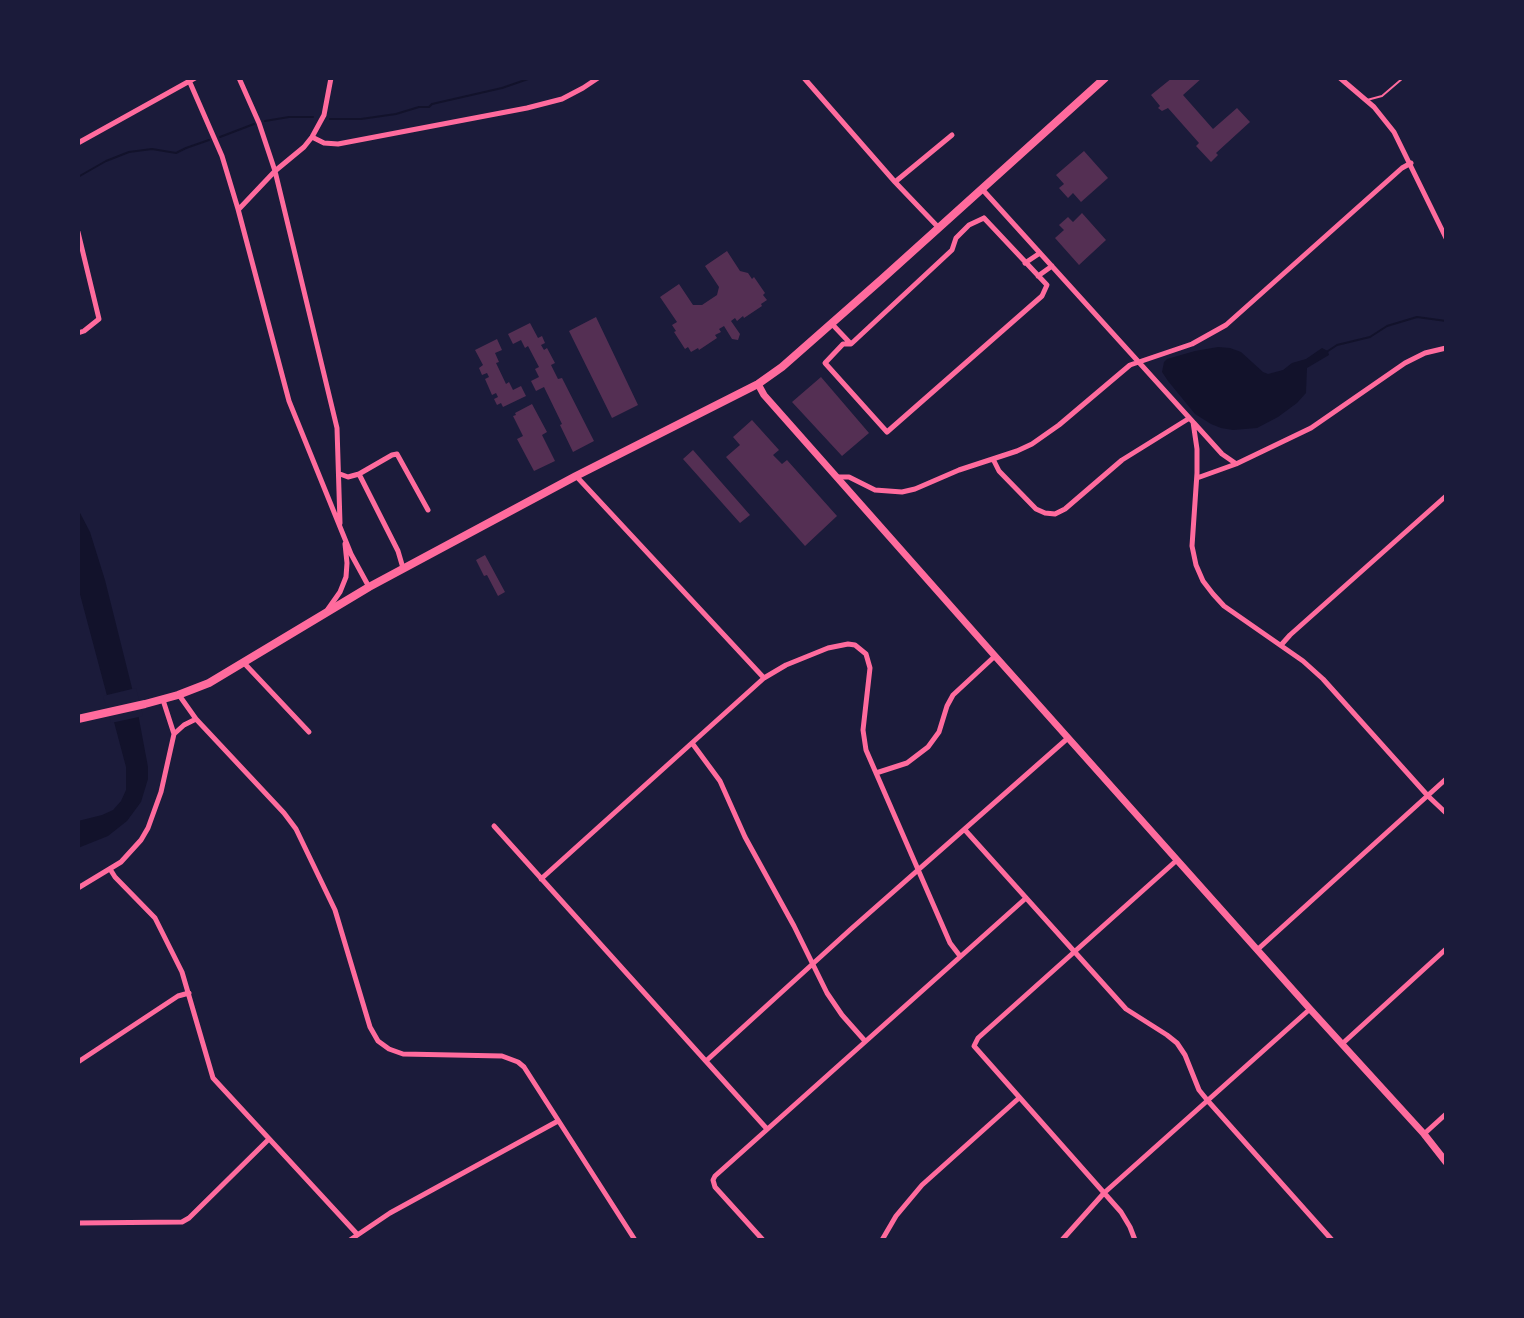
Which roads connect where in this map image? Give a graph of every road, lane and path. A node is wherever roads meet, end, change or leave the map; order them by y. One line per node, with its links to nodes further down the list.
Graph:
1 (239, 78): 14 (street)
2 (331, 78): 11 (street)
3 (598, 78): 11 (street)
4 (804, 78): 15 (street)
5 (1105, 78): 16 (highway)
6 (1340, 78): 9 (street)
7 (1403, 78): 9 (lane)
8 (191, 79): 12 (street); 17 (street)
9 (1367, 100): 13 (street)
10 (952, 135): 15 (street)
11 (312, 137): 14 (street)
12 (78, 143)
13 (1411, 163): 20 (street); 29 (street)
14 (275, 171): 17 (street); 34 (street)
15 (895, 182): 18 (street)
16 (982, 189): 18 (highway); 21 (street)
17 (238, 209): 41 (street)
18 (938, 227): 25 (highway)
19 (78, 232): 26 (street)
20 (1446, 238)
21 (1040, 253): 22 (street); 23 (street)
22 (1025, 263): 24 (street); 27 (street)
23 (1052, 266): 24 (street); 29 (street)
24 (1038, 276): 27 (street)
25 (832, 324): 27 (street); 30 (highway)
26 (78, 333)
27 (851, 344)
28 (1446, 348): 33 (street)
29 (1137, 362): 31 (street); 32 (street)
30 (758, 384): 36 (highway); 37 (main road)
31 (1191, 421): 32 (street); 33 (street); 38 (street)
32 (993, 459): 37 (street)
33 (1236, 464): 38 (street)
34 (340, 474): 35 (street); 41 (street)
35 (359, 474): 40 (street); 43 (street)
36 (576, 476): 43 (highway); 49 (street)
37 (837, 477): 47 (main road)
38 (1197, 478): 46 (street)
39 (1446, 496): 46 (street)
40 (428, 510)
41 (340, 528): 42 (street)
42 (344, 539): 44 (street); 45 (street)
43 (404, 569): 44 (highway)
44 (369, 587): 45 (highway)
45 (323, 615): 48 (highway)
46 (1282, 644): 60 (street)
47 (995, 656): 56 (main road); 58 (street)
48 (243, 662): 50 (highway); 54 (street)
49 (764, 678): 57 (street); 58 (street)
50 (178, 695): 51 (highway); 53 (street)
51 (162, 699): 52 (highway); 55 (street)
52 (78, 719)
53 (196, 719): 55 (street); 84 (street)
54 (309, 732)
55 (174, 734): 65 (street)
56 (1068, 738): 63 (street); 64 (main road)
57 (692, 743): 67 (street); 74 (street)
58 (876, 773): 66 (street)
59 (1446, 779): 60 (street)
60 (1428, 796): 61 (street); 71 (street)
61 (1446, 813)
62 (494, 826): 67 (street)
63 (965, 830): 66 (street); 69 (street)
64 (1177, 860): 71 (main road); 72 (street)
65 (110, 869): 68 (street); 75 (street)
66 (919, 871): 73 (street); 74 (street)
67 (541, 879): 79 (street)
68 (78, 888)
69 (1026, 898): 72 (street); 73 (street)
70 (1446, 949): 78 (street)
71 (1257, 950): 76 (main road)
72 (1074, 952): 81 (street); 82 (street)
73 (960, 956): 77 (street)
74 (813, 964): 77 (street); 79 (street)
75 (189, 993): 80 (street); 87 (street)
76 (1310, 1009): 78 (main road); 82 (street)
77 (865, 1041): 85 (street)
78 (1342, 1044): 86 (main road)
79 (706, 1061): 85 (street)
80 (78, 1062)
81 (1019, 1098): 89 (street); 95 (street)
82 (1208, 1101): 89 (street); 98 (street)
83 (1446, 1114): 86 (street)
84 (558, 1121): 91 (street); 93 (street)
85 (767, 1129): 94 (street)
86 (1424, 1134): 88 (main road)
87 (269, 1139): 90 (street); 91 (street)
88 (1446, 1162)
89 (1104, 1193): 96 (street); 97 (street)
90 (78, 1223)
91 (357, 1234): 92 (street)
92 (350, 1240)
93 (635, 1240)
94 (763, 1240)
95 (882, 1240)
96 (1062, 1240)
97 (1135, 1240)
98 (1332, 1240)

